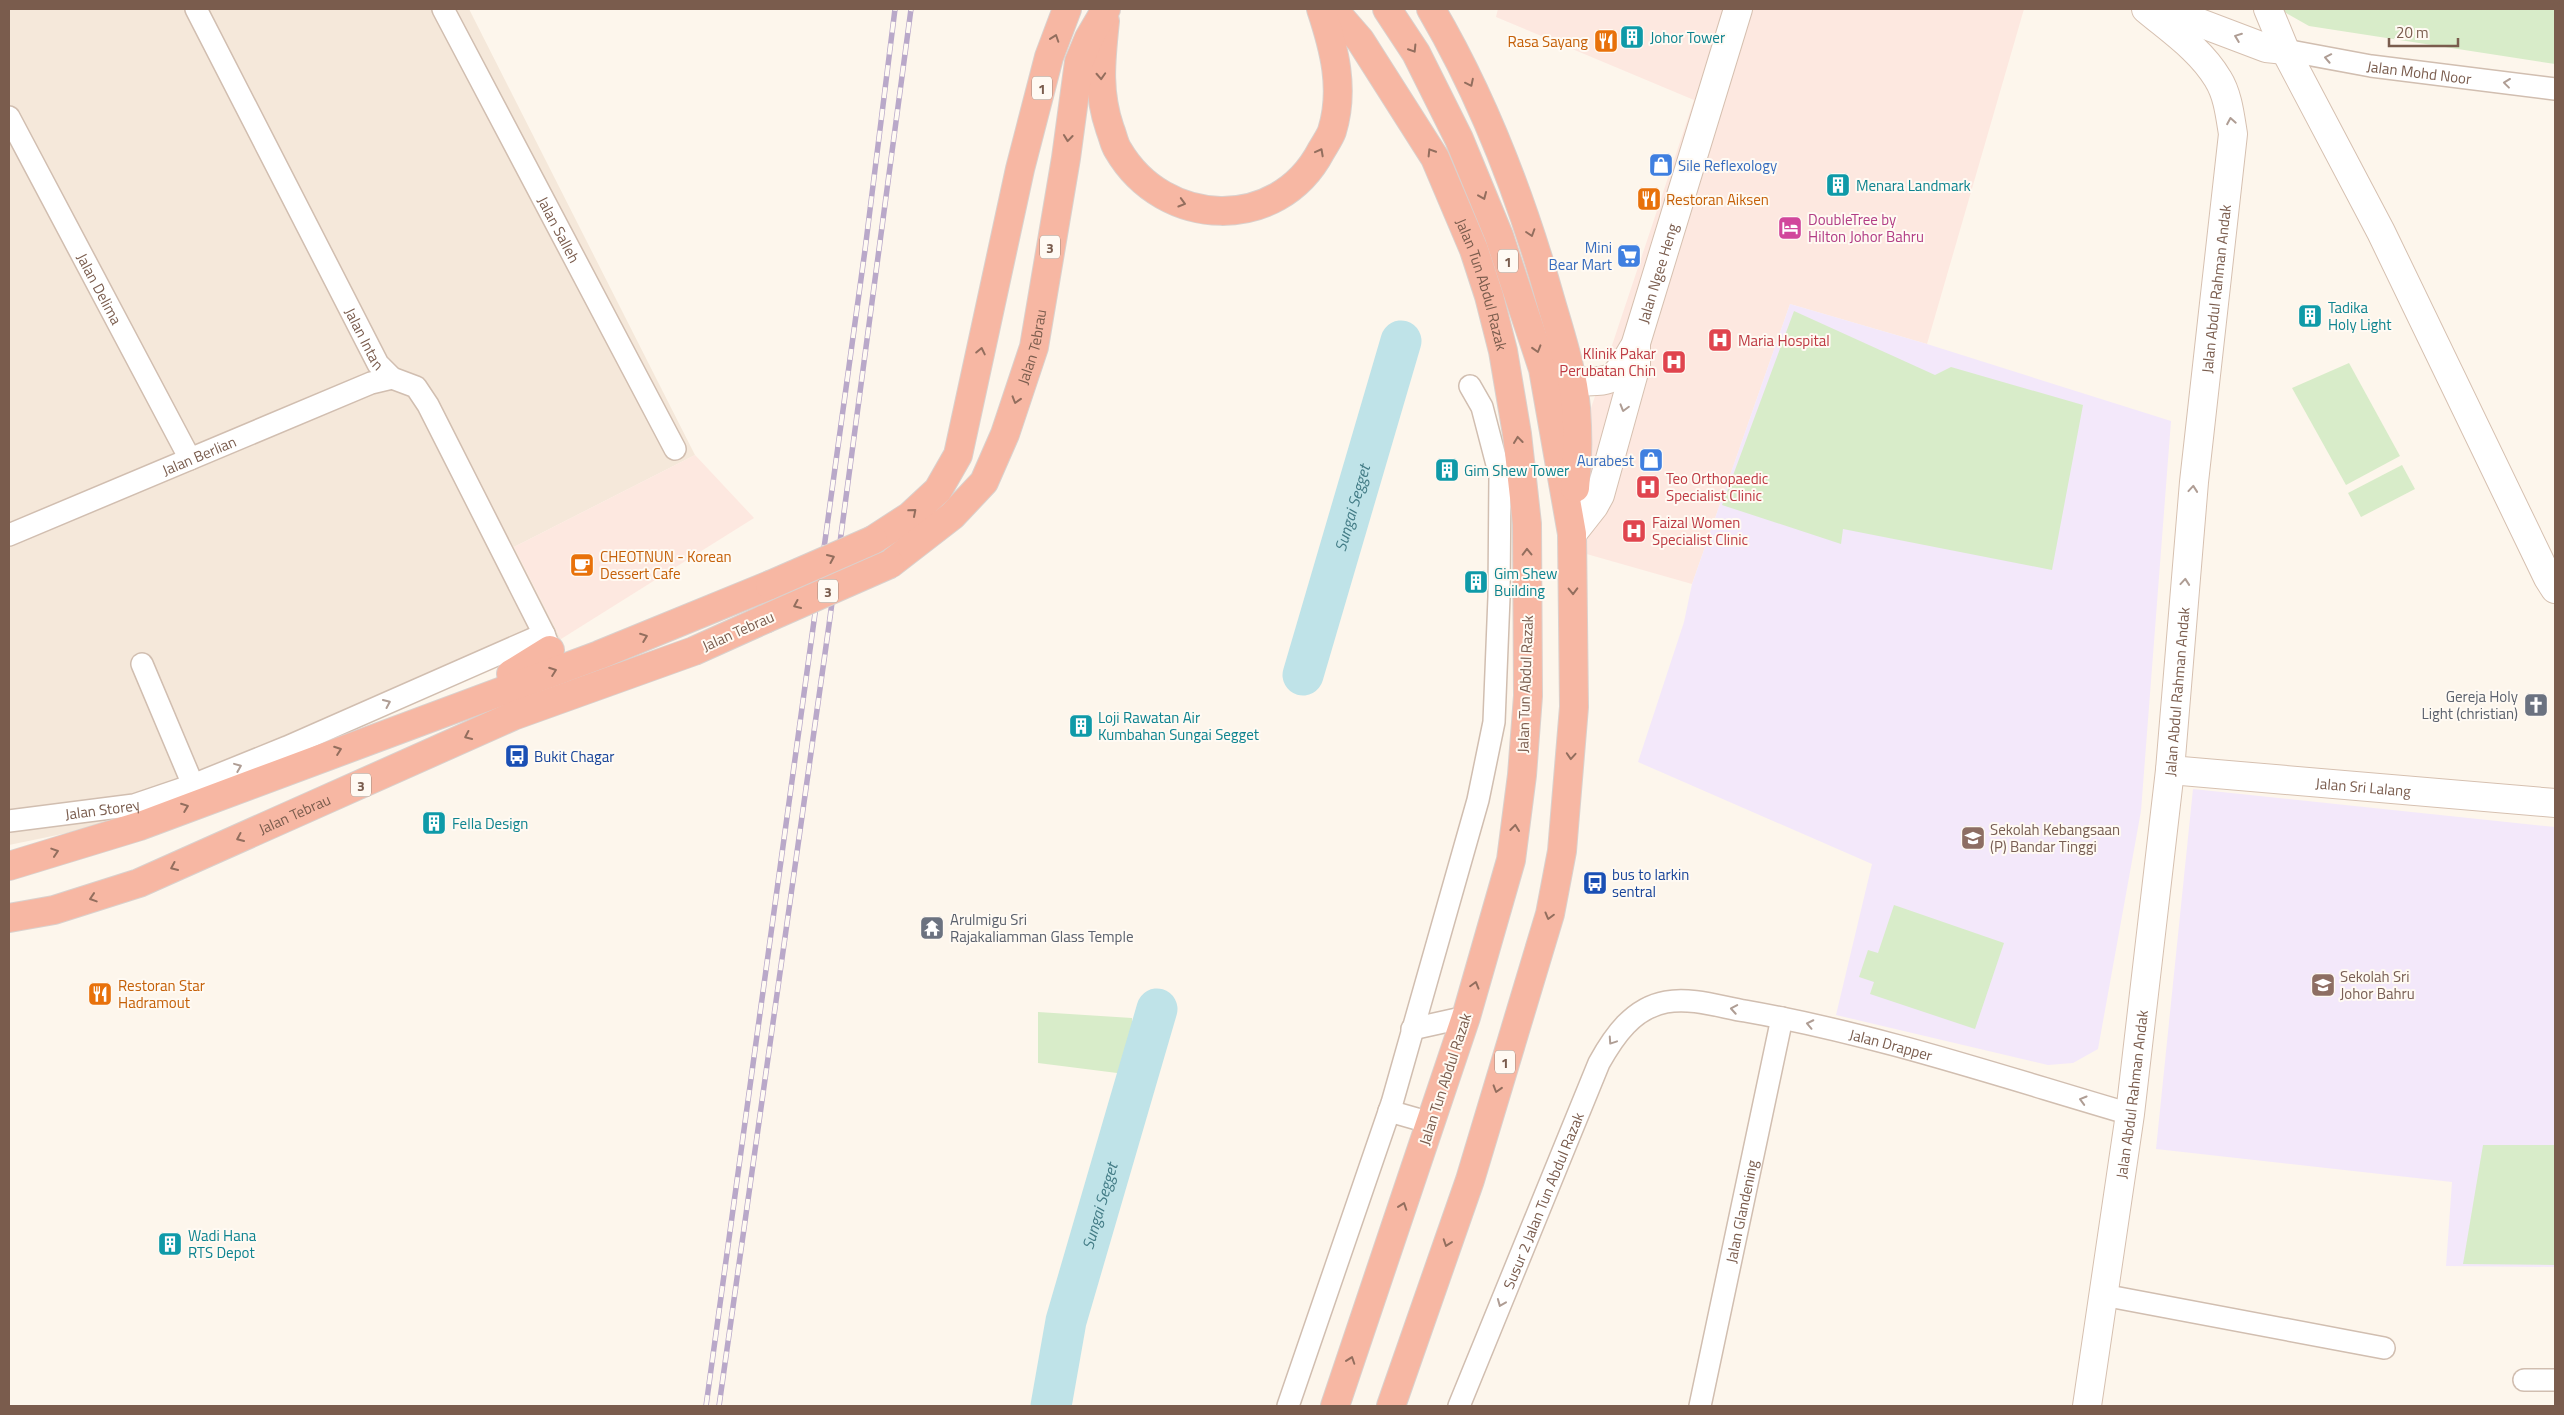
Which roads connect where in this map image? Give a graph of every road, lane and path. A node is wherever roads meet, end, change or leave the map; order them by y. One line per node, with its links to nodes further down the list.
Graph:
1 (196, 9): 18 (street, Jalan Intan)
2 (444, 9): 21 (street, Jalan Salleh)
3 (1066, 9): 16 (highway, Jalan Tebrau / 1, one-way to 3)
4 (1106, 9): 5 (highway, one-way to 5); 30 (highway, Jalan Tebrau / 3, one-way to 30, bridge)
5 (1321, 9)
6 (1334, 9): 38 (highway, Jalan Tun Abdul Razak / 1, one-way to 6)
7 (1386, 9): 23 (highway, Jalan Tun Abdul Razak / 1, one-way to 23)
8 (1431, 9): 19 (highway, one-way to 19)
9 (1738, 9): 17 (street, Jalan Ngee Heng)
10 (2146, 9): 31 (street, Jalan Abdul Rahman Andak, one-way to 10)
11 (2163, 9): 13 (street, one-way to 11)
12 (2268, 9): 13 (street)
13 (2285, 50): 14 (street, Jalan Mohd Noor, one-way to 13); 25 (street)
14 (2555, 89)
15 (9, 117): 22 (street, Jalan Delima)
16 (1020, 169): 28 (highway, Jalan Tebrau / 3, one-way to 16, bridge)
17 (1636, 343): 19 (street); 23 (street, Jalan Ngee Heng, one-way to 23)
18 (392, 378): 22 (street, Jalan Berlian); 26 (street, Jalan Intan)
19 (1571, 382): 23 (highway)
20 (1470, 386): 40 (street)
21 (675, 449)
22 (190, 459): 24 (street, Jalan Berlian)
23 (1572, 534): 50 (highway, Jalan Tun Abdul Razak / 1, one-way to 50)
24 (9, 535)
25 (2555, 589)
26 (547, 642): 28 (highway); 32 (street, one-way to 26)
27 (142, 664): 32 (street)
28 (460, 705): 29 (highway, Jalan Tebrau / 3)
29 (408, 724): 30 (highway); 35 (highway, Jalan Tebrau / 3, one-way to 29)
30 (422, 757): 36 (highway, Jalan Tebrau / 3, one-way to 36)
31 (2170, 770): 33 (street, Jalan Sri Lalang); 42 (street, Jalan Abdul Rahman Andak)
32 (193, 785): 34 (street, Jalan Storey)
33 (2555, 803)
34 (9, 821)
35 (9, 866)
36 (9, 918)
37 (1647, 1008): 39 (street, Jalan Drapper, one-way to 37); 51 (street, Susur 2 Jalan Tun Abdul Razak, one-way to 51)
38 (1466, 1017): 40 (street); 43 (highway, Jalan Tun Abdul Razak / 1)
39 (1782, 1018): 42 (street, Jalan Drapper, one-way to 39); 52 (street, Jalan Glandening)
40 (1412, 1029): 41 (street)
41 (1389, 1111): 43 (street); 48 (street)
42 (2130, 1114): 44 (street, Jalan Abdul Rahman Andak)
43 (1430, 1123): 49 (highway, Jalan Tun Abdul Razak / 1, one-way to 43)
44 (2103, 1295): 45 (street); 53 (street, Jalan Abdul Rahman Andak)
45 (2384, 1348)
46 (2524, 1380): 47 (street)
47 (2555, 1380)
48 (1288, 1406)
49 (1335, 1406)
50 (1391, 1406)
51 (1459, 1406)
52 (1700, 1406)
53 (2087, 1406)

